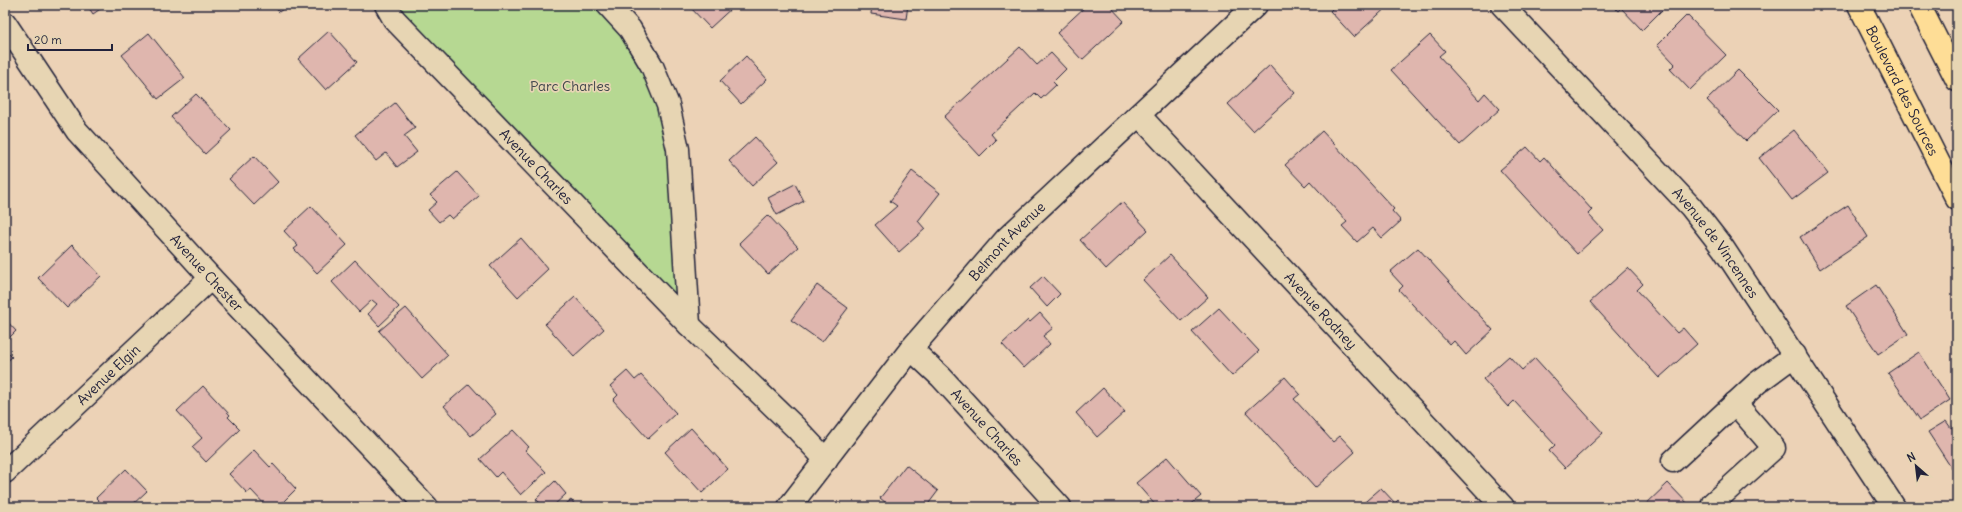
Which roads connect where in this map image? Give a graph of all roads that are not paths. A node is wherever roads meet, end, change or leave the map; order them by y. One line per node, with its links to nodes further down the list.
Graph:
1 (386, 5): 12 (street, Avenue Charles)
2 (608, 5): 12 (street)
3 (1256, 5): 9 (street, Belmont Avenue)
4 (1502, 5): 14 (street, Avenue de Vincennes)
5 (1859, 5): 10 (main road, Boulevard des Sources)
6 (1919, 5): 8 (main road)
7 (5, 24): 11 (street, Avenue Chester)
8 (1957, 80)
9 (1138, 115): 13 (street, Belmont Avenue); 23 (street, Avenue Rodney)
10 (1957, 199)
11 (211, 278): 18 (street, Avenue Elgin); 20 (street, Avenue Chester)
12 (689, 325): 16 (street, Avenue Charles)
13 (912, 349): 16 (street, Belmont Avenue); 22 (street, Avenue Charles)
14 (1795, 355): 15 (street); 24 (street, Avenue de Vincennes)
15 (1735, 403): 17 (street); 19 (street)
16 (826, 460): 21 (street, Belmont Avenue)
17 (1673, 461)
18 (5, 472)
19 (1713, 503)
20 (427, 507)
21 (789, 507)
22 (1060, 507)
23 (1503, 507)
24 (1894, 507)

